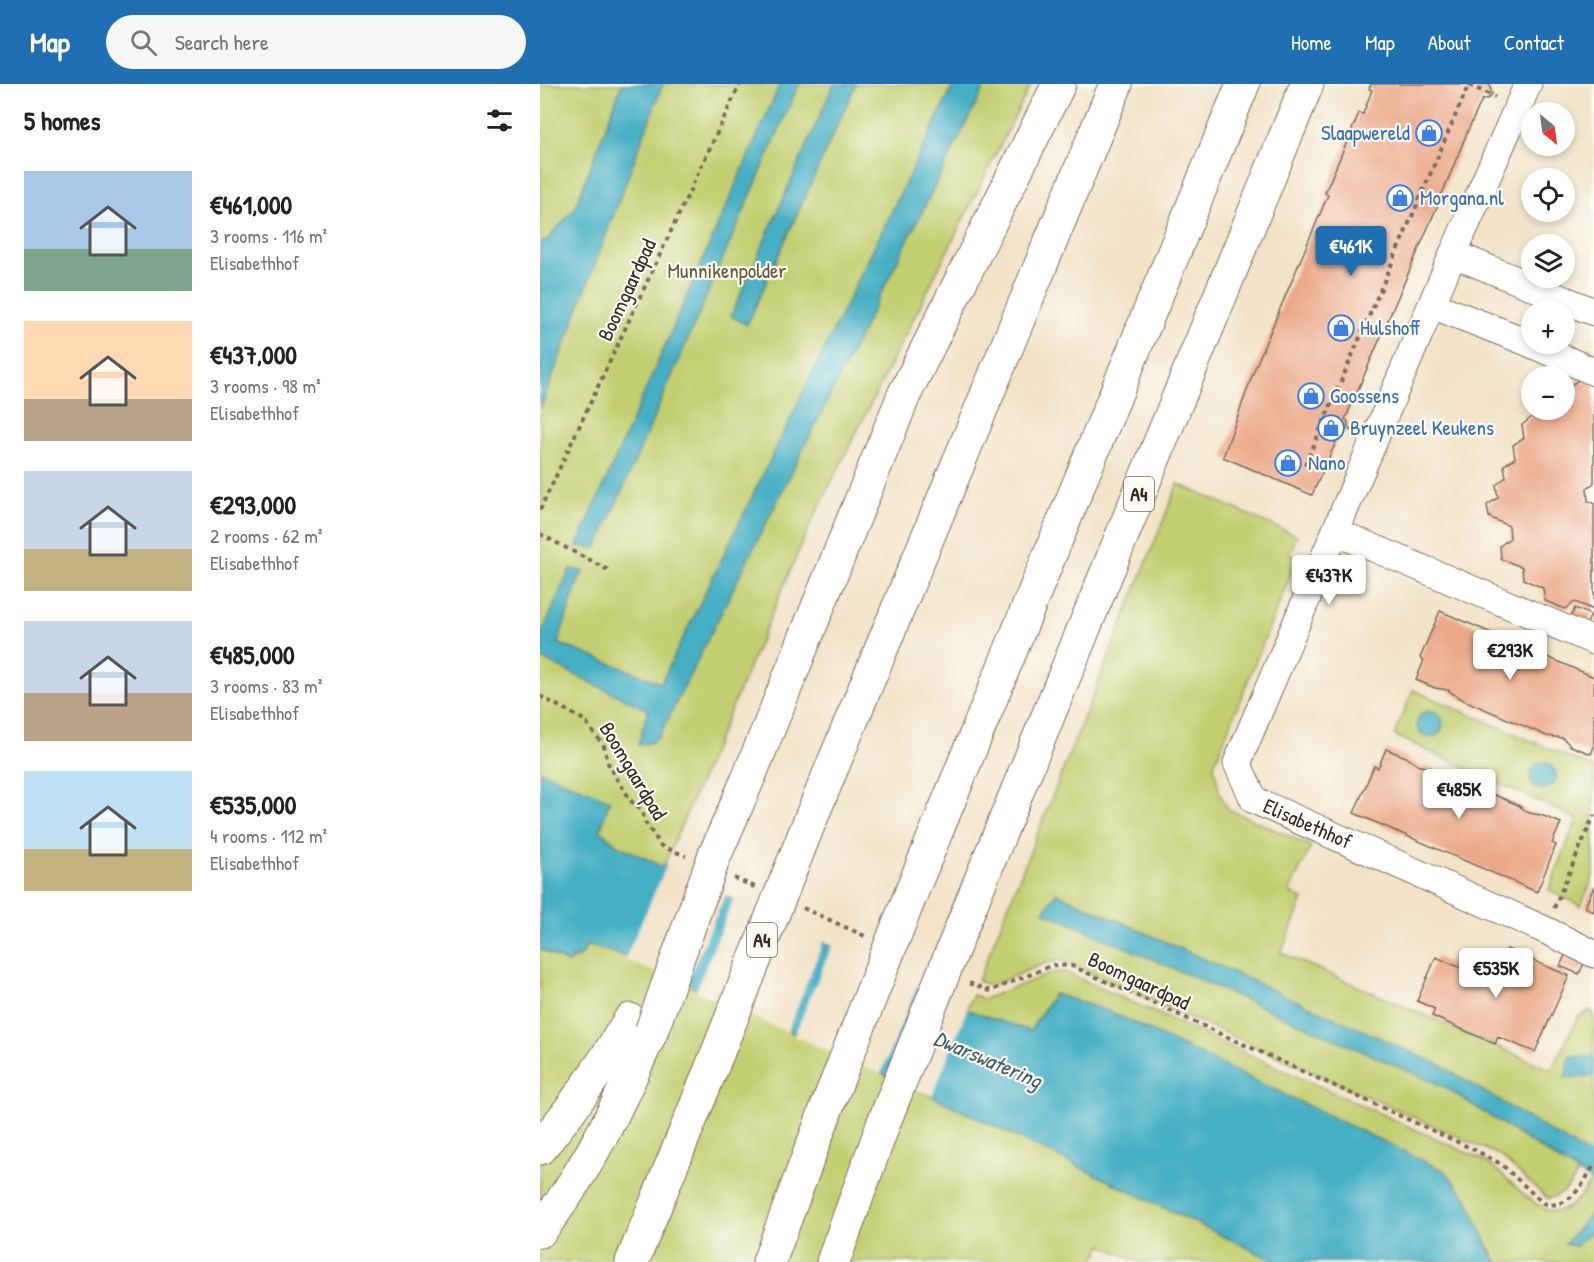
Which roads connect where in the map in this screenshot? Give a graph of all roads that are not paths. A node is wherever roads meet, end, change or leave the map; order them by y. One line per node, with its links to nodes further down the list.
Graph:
1 (1059, 84): 13 (highway, bridge)
2 (1116, 84): 16 (highway, A4, bridge)
3 (1242, 84): 17 (highway, bridge)
4 (1307, 84): 18 (highway, A4, bridge)
5 (1528, 84): 6 (street, Elisabethhof)
6 (1453, 254): 7 (street, Elisabethhof); 8 (street)
7 (1432, 305): 9 (street); 10 (street, Elisabethhof)
8 (1594, 312)
9 (1594, 372)
10 (1336, 532): 11 (street); 12 (street, Elisabethhof)
11 (1594, 641)
12 (1594, 954)
13 (640, 1026): 14 (highway); 15 (highway)
14 (540, 1148)
15 (540, 1231)
16 (632, 1262)
17 (769, 1262)
18 (833, 1262)

